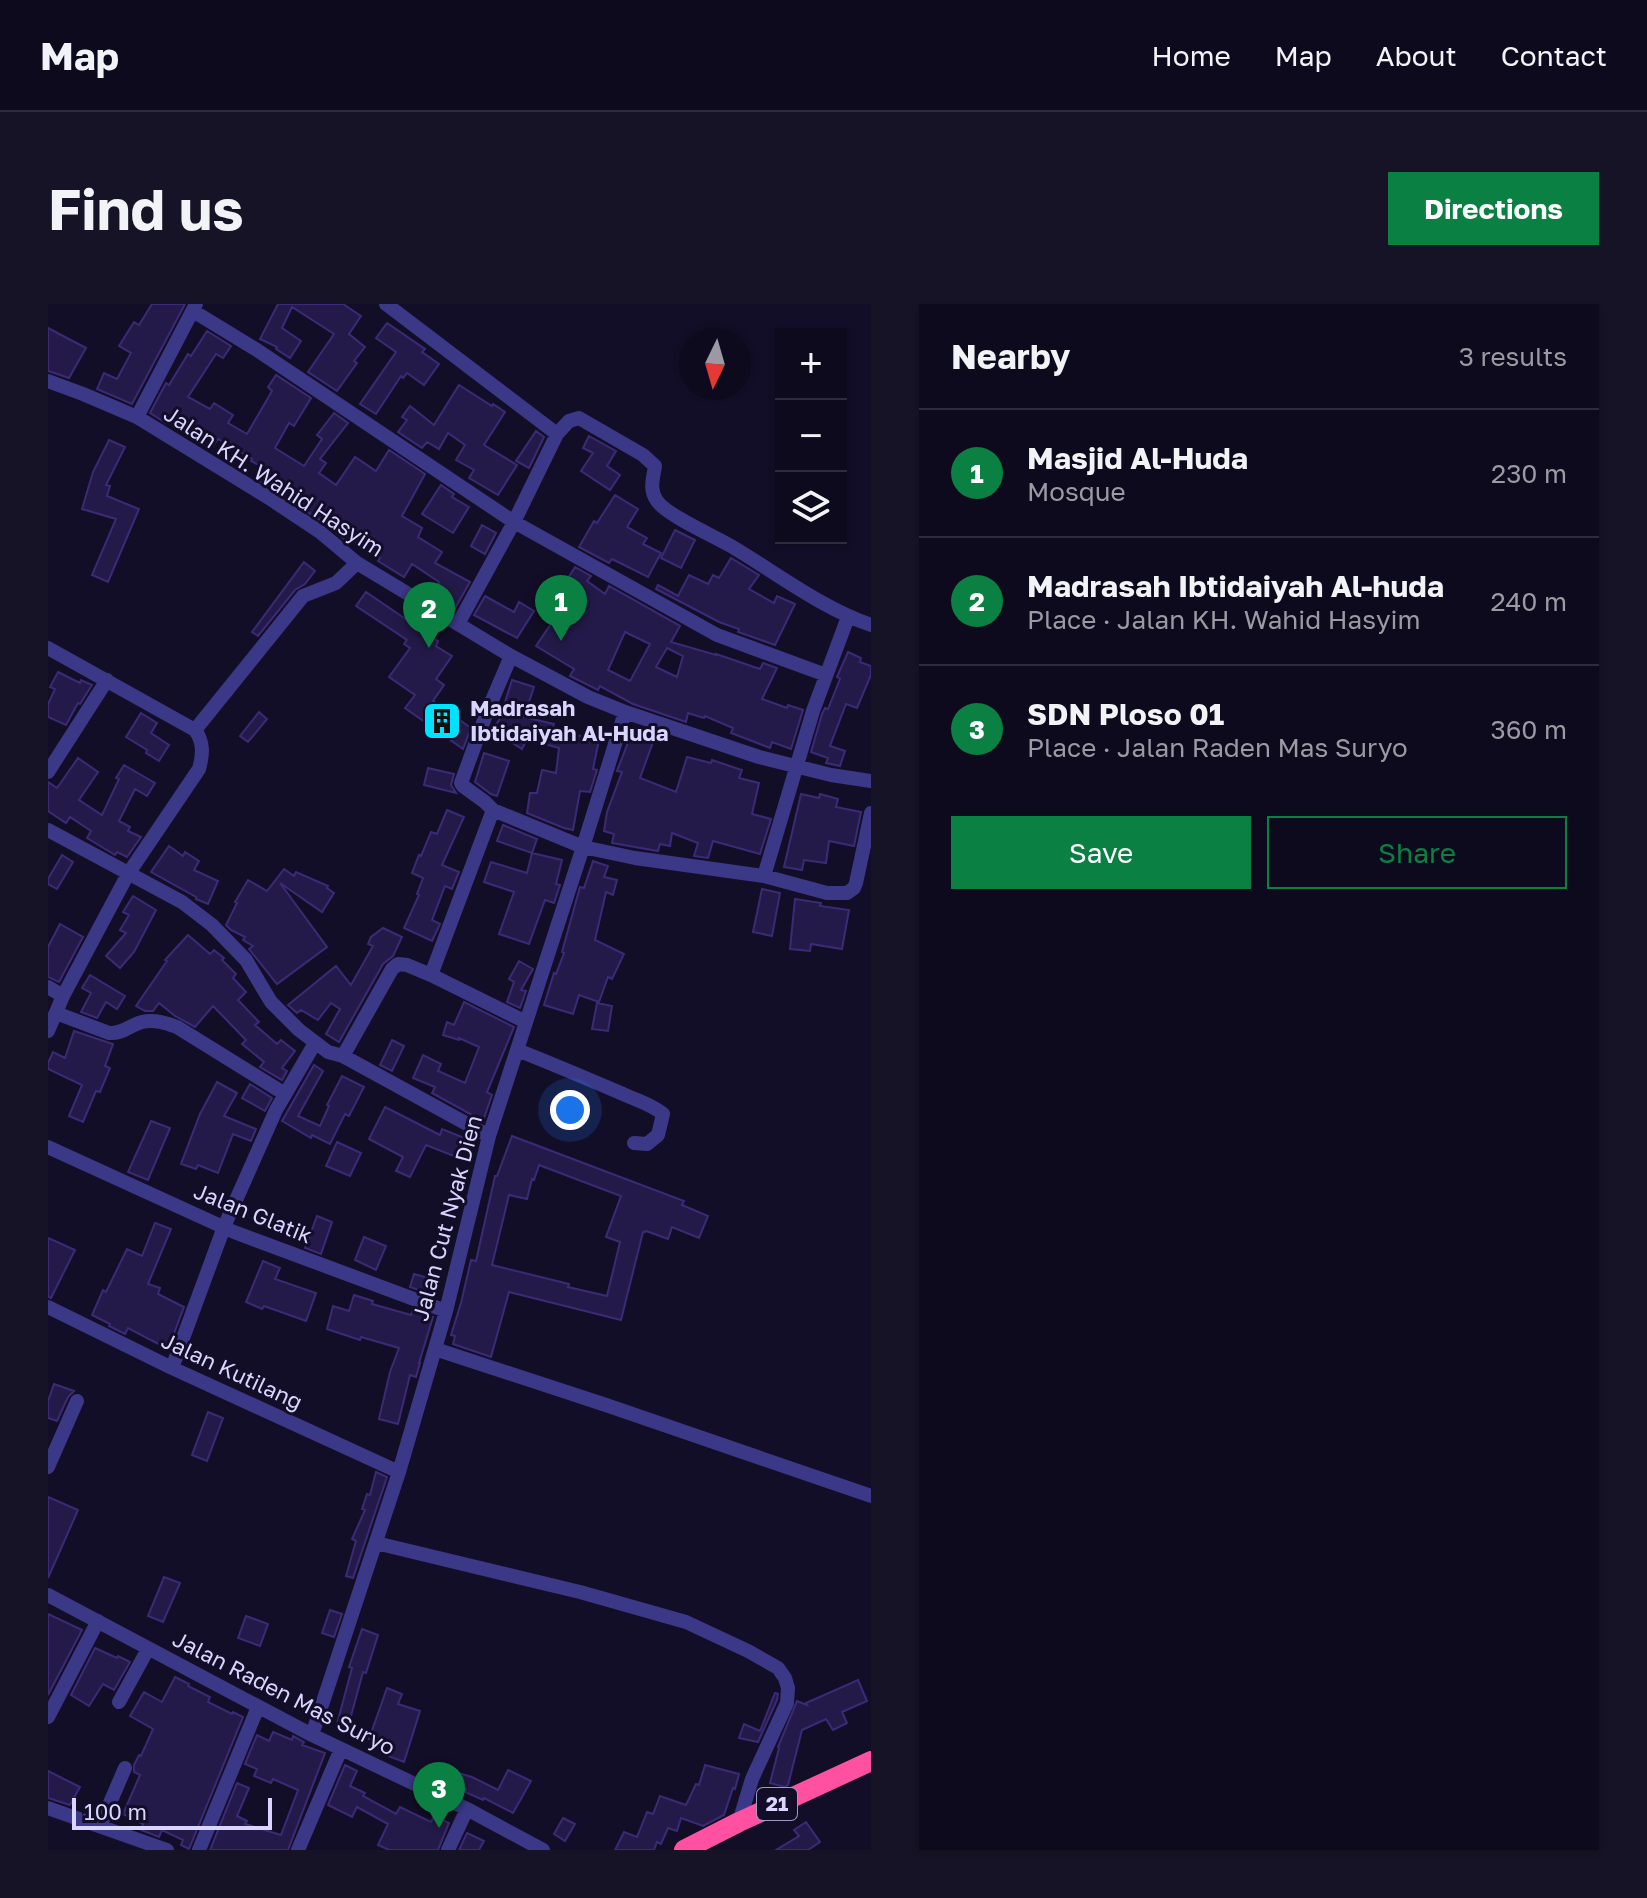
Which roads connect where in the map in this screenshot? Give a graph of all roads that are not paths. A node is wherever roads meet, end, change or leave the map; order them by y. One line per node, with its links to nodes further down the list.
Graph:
1 (386, 304): 5 (street)
2 (195, 307): 4 (street); 6 (street)
3 (48, 381): 4 (street, Jalan KH. Wahid Hasyim)
4 (137, 417): 7 (street, Jalan KH. Wahid Hasyim)
5 (557, 434): 6 (street); 8 (street)
6 (514, 522): 9 (street); 13 (street)
7 (357, 563): 9 (street, Jalan KH. Wahid Hasyim); 16 (street)
8 (848, 617): 10 (street); 13 (street)
9 (458, 624): 12 (street, Jalan KH. Wahid Hasyim)
10 (871, 625)
11 (48, 648): 14 (street)
12 (511, 656): 15 (street, Jalan KH. Wahid Hasyim); 20 (street)
13 (826, 675): 17 (street)
14 (107, 680): 16 (street); 18 (street)
15 (625, 712): 17 (street, Jalan KH. Wahid Hasyim); 23 (street, Jalan Cut Nyak Dien)
16 (195, 730): 24 (street)
17 (797, 766): 19 (street, Jalan KH. Wahid Hasyim); 25 (street)
18 (48, 772)
19 (871, 781)
20 (493, 810): 23 (street); 26 (street)
21 (871, 813): 25 (street)
22 (48, 830): 24 (street)
23 (583, 847): 25 (street); 30 (street, Jalan Cut Nyak Dien)
24 (128, 874): 28 (street); 32 (street)
25 (764, 876)
26 (431, 975): 30 (street); 34 (street)
27 (48, 987): 28 (street)
28 (63, 996): 29 (street)
29 (56, 1013): 31 (street); 35 (street)
30 (526, 1022): 33 (street, Jalan Cut Nyak Dien)
31 (48, 1031)
32 (315, 1043): 34 (street); 35 (street)
33 (517, 1050): 36 (street, Jalan Cut Nyak Dien); 37 (street)
34 (343, 1056): 36 (street)
35 (285, 1094): 39 (street)
36 (489, 1136): 41 (street, Jalan Cut Nyak Dien)
37 (634, 1143)
38 (48, 1147): 39 (street, Jalan Glatik)
39 (224, 1227): 41 (street, Jalan Glatik); 43 (street)
40 (48, 1307): 43 (street, Jalan Kutilang)
41 (446, 1311): 42 (street, Jalan Cut Nyak Dien)
42 (435, 1349): 46 (street, Jalan Cut Nyak Dien); 47 (street)
43 (172, 1368): 46 (street, Jalan Kutilang)
44 (77, 1401): 45 (street)
45 (48, 1467)
46 (399, 1472): 48 (street, Jalan Cut Nyak Dien)
47 (871, 1496)
48 (376, 1543): 55 (street, Jalan Cut Nyak Dien); 61 (street)
49 (48, 1595): 50 (street, Jalan Raden Mas Suryo)
50 (98, 1621): 51 (street, Jalan Raden Mas Suryo); 54 (street)
51 (148, 1649): 52 (street); 53 (street, Jalan Raden Mas Suryo)
52 (119, 1702)
53 (258, 1707): 55 (street, Jalan Raden Mas Suryo); 64 (street)
54 (48, 1717)
55 (312, 1735): 56 (street, Jalan Raden Mas Suryo)
56 (341, 1749): 60 (street, Jalan Raden Mas Suryo); 65 (street)
57 (871, 1761): 61 (highway, 21)
58 (125, 1768): 62 (street)
59 (48, 1808): 62 (street)
60 (467, 1809): 66 (street); 67 (street, Jalan Raden Mas Suryo)
61 (739, 1822): 68 (highway, 21)
62 (100, 1826): 63 (street)
63 (167, 1850)
64 (199, 1850)
65 (298, 1850)
66 (448, 1850)
67 (543, 1850)
68 (684, 1850)

